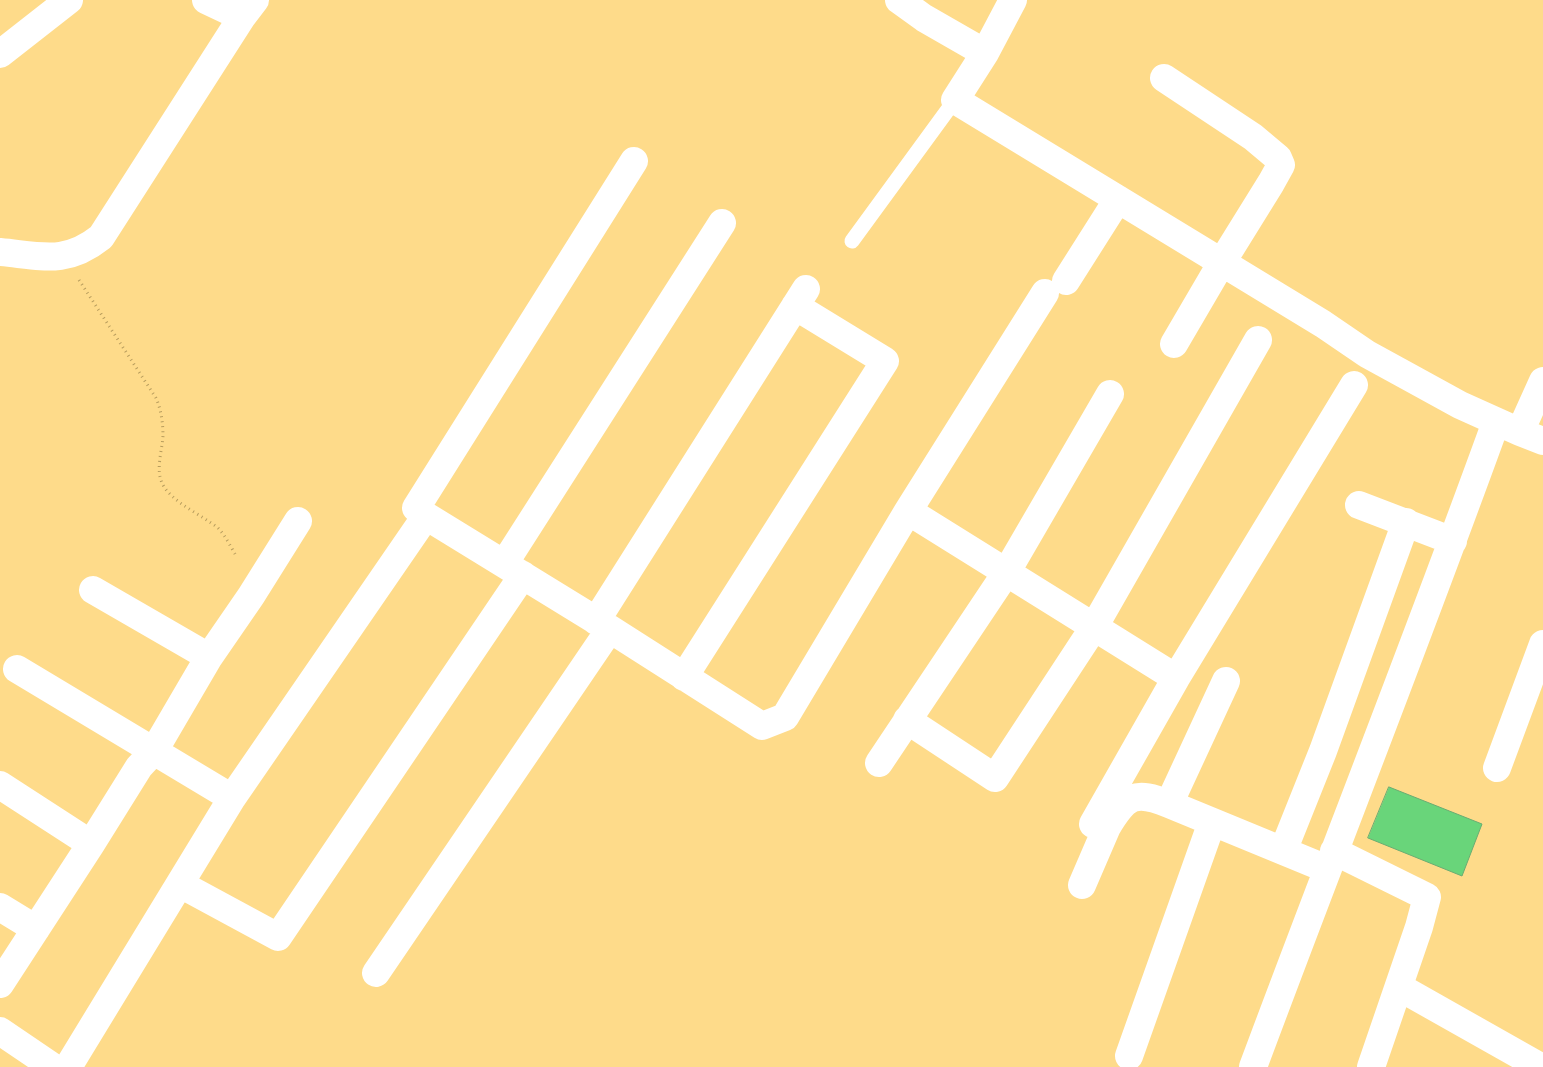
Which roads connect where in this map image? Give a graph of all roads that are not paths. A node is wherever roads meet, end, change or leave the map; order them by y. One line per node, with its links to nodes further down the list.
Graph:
1 (69, 0): 7 (street)
2 (206, 0): 5 (street)
3 (899, 0): 6 (street)
4 (1013, 0): 6 (street)
5 (249, 8): 14 (street)
6 (985, 53): 9 (street)
7 (0, 54)
8 (1164, 78): 15 (street)
9 (955, 100): 11 (street); 13 (lane)
10 (634, 161): 24 (street)
11 (1118, 199): 15 (street); 23 (street)
12 (722, 223): 28 (street)
13 (852, 241)
14 (0, 252)
15 (1222, 262): 17 (street); 21 (street)
16 (1258, 340): 32 (street)
17 (1174, 344)
18 (1543, 381): 21 (street)
19 (1354, 385): 37 (street)
20 (1110, 394): 29 (street)
21 (1520, 432): 27 (street)
22 (1359, 505): 26 (street)
23 (908, 511): 29 (street); 36 (street)
24 (426, 516): 28 (street); 44 (street)
25 (298, 521): 34 (street)
26 (1406, 522): 27 (street); 49 (street)
27 (1454, 540): 50 (street)
28 (514, 569): 31 (street); 51 (street)
29 (1006, 573): 32 (street); 39 (street)
30 (93, 590): 34 (street)
31 (603, 625): 36 (street); 36 (street); 55 (street)
32 (1094, 627): 37 (street); 39 (street)
33 (1543, 644): 42 (street)
34 (209, 657): 40 (street)
35 (17, 669): 40 (street)
36 (684, 677)
37 (1176, 678): 47 (street)
38 (1226, 681): 45 (street)
39 (907, 720): 41 (street)
40 (154, 751): 44 (street); 48 (street)
41 (879, 763)
42 (1497, 768)
43 (0, 784): 48 (street)
44 (232, 798): 51 (street)
45 (1169, 804): 46 (street); 52 (street)
46 (1212, 822): 49 (street); 59 (street)
47 (1093, 824)
48 (91, 844): 54 (street)
49 (1283, 851): 50 (street)
50 (1330, 860): 57 (street); 63 (street)
51 (180, 884): 62 (street)
52 (1082, 885)
53 (0, 907): 54 (street)
54 (36, 929): 56 (street)
55 (376, 973)
56 (0, 984)
57 (1399, 987): 60 (street); 64 (street)
58 (0, 1031): 61 (street)
59 (1129, 1056)
60 (1539, 1066)
61 (53, 1067)
62 (68, 1067)
63 (1253, 1067)
64 (1371, 1067)

